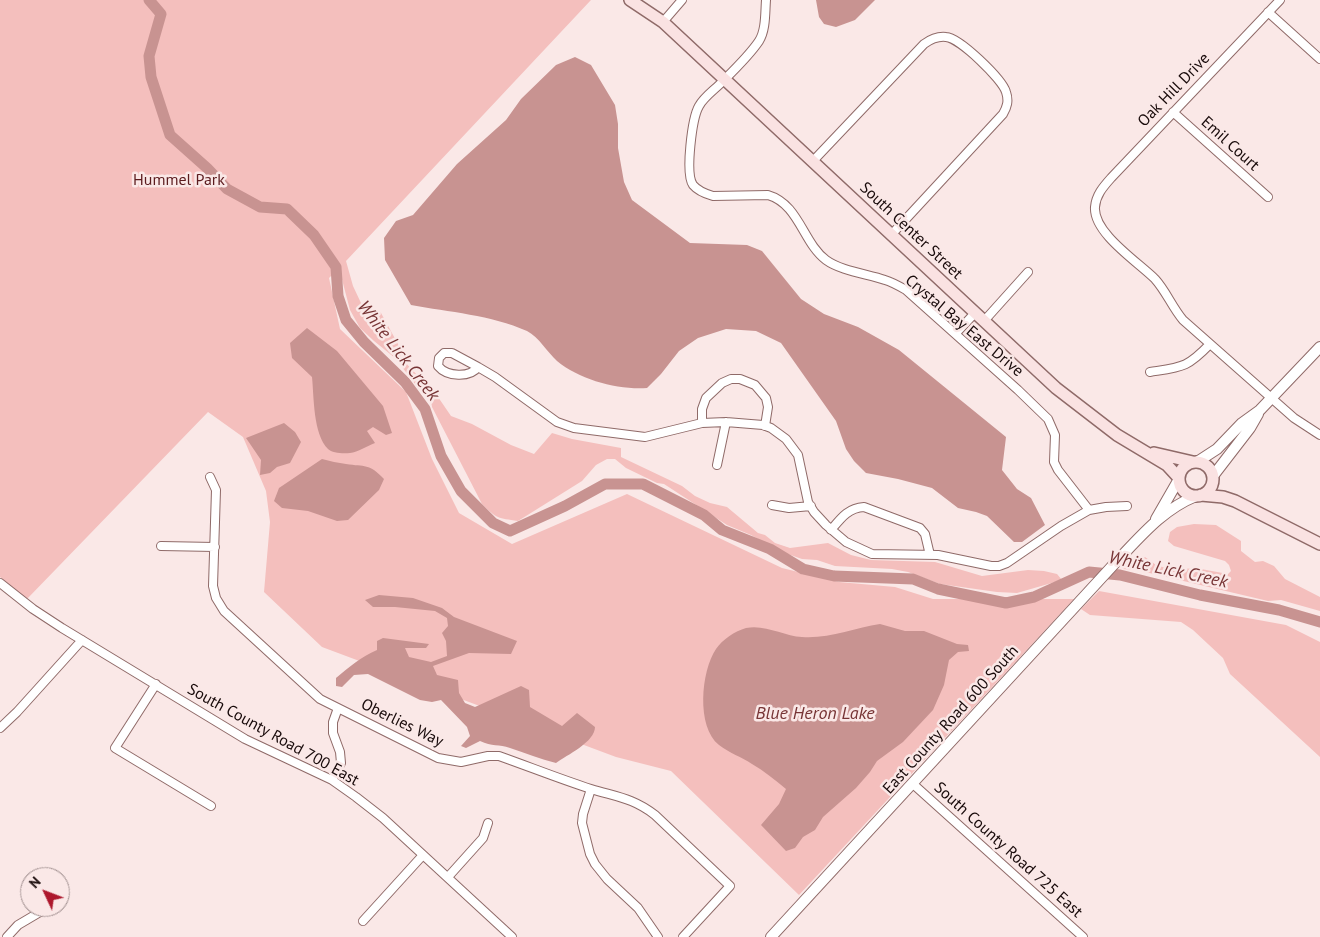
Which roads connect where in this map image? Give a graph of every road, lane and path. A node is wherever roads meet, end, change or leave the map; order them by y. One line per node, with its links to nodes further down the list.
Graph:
1 (630, 0): 7 (main road, South Center Street)
2 (643, 0): 7 (main road, South Center Street)
3 (682, 0): 7 (street)
4 (766, 0): 9 (street, Crystal Bay East Drive)
5 (1280, 0): 6 (street, Oak Hill Drive)
6 (1268, 12): 8 (street); 10 (street, Oak Hill Drive)
7 (663, 22): 9 (main road, South Center Street)
8 (1320, 59)
9 (724, 79): 11 (main road, South Center Street); 17 (street, Crystal Bay East Drive)
10 (1173, 112): 12 (street, Emil Court); 18 (street, Oak Hill Drive)
11 (814, 161): 13 (main road, South Center Street); 13 (street)
12 (1268, 197)
13 (892, 234): 15 (main road, South Center Street)
14 (1028, 272): 16 (street)
15 (975, 313): 16 (main road, South Center Street); 17 (street)
16 (984, 321): 28 (main road, South Center Street)
17 (956, 333): 39 (street, Crystal Bay East Drive)
18 (1210, 344): 21 (street); 22 (street)
19 (1320, 347): 22 (street)
20 (478, 367): 20 (street); 25 (street)
21 (1150, 372)
22 (1271, 398): 23 (street); 27 (street)
23 (1260, 410): 29 (street); 32 (street)
24 (726, 422): 25 (street); 26 (street); 30 (street)
25 (702, 423): 26 (street)
26 (765, 426): 37 (street)
27 (1320, 435)
28 (1147, 451): 29 (main road, South Center Street); 33 (main road, South Center Street)
29 (1195, 462): 32 (main road); 33 (main road)
30 (717, 465)
31 (210, 477): 44 (street, Oberlies Way)
32 (1213, 478): 34 (main road); 35 (main road)
33 (1179, 479): 34 (main road); 40 (street, East County Road 600 South)
34 (1199, 495): 35 (main road); 40 (street, East County Road 600 South)
35 (1235, 501): 42 (main road)
36 (772, 505): 37 (street)
37 (810, 506): 41 (street)
38 (1127, 506): 39 (street)
39 (1089, 510): 45 (street)
40 (1153, 524): 52 (street, East County Road 600 South)
41 (830, 530): 45 (street); 45 (street)
42 (1320, 544)
43 (162, 546): 44 (street)
44 (215, 547): 49 (street, Oberlies Way)
45 (930, 555)
46 (0, 584): 47 (street, South County Road 700 East)
47 (82, 640): 48 (street, South County Road 700 East); 50 (street)
48 (156, 684): 51 (street, South County Road 700 East); 54 (street)
49 (338, 708): 51 (street); 53 (street, Oberlies Way)
50 (0, 728)
51 (332, 780): 56 (street, South County Road 700 East)
52 (913, 784): 64 (street, East County Road 600 South); 65 (street, South County Road 725 East)
53 (591, 789): 62 (street); 63 (street, Oberlies Way)
54 (211, 806)
55 (488, 822): 57 (street)
56 (423, 855): 57 (street, South County Road 700 East); 59 (street)
57 (448, 877): 61 (street, South County Road 700 East)
58 (32, 917): 60 (street)
59 (363, 921)
60 (7, 937)
61 (512, 937)
62 (658, 937)
63 (684, 937)
64 (771, 937)
65 (1083, 937)

